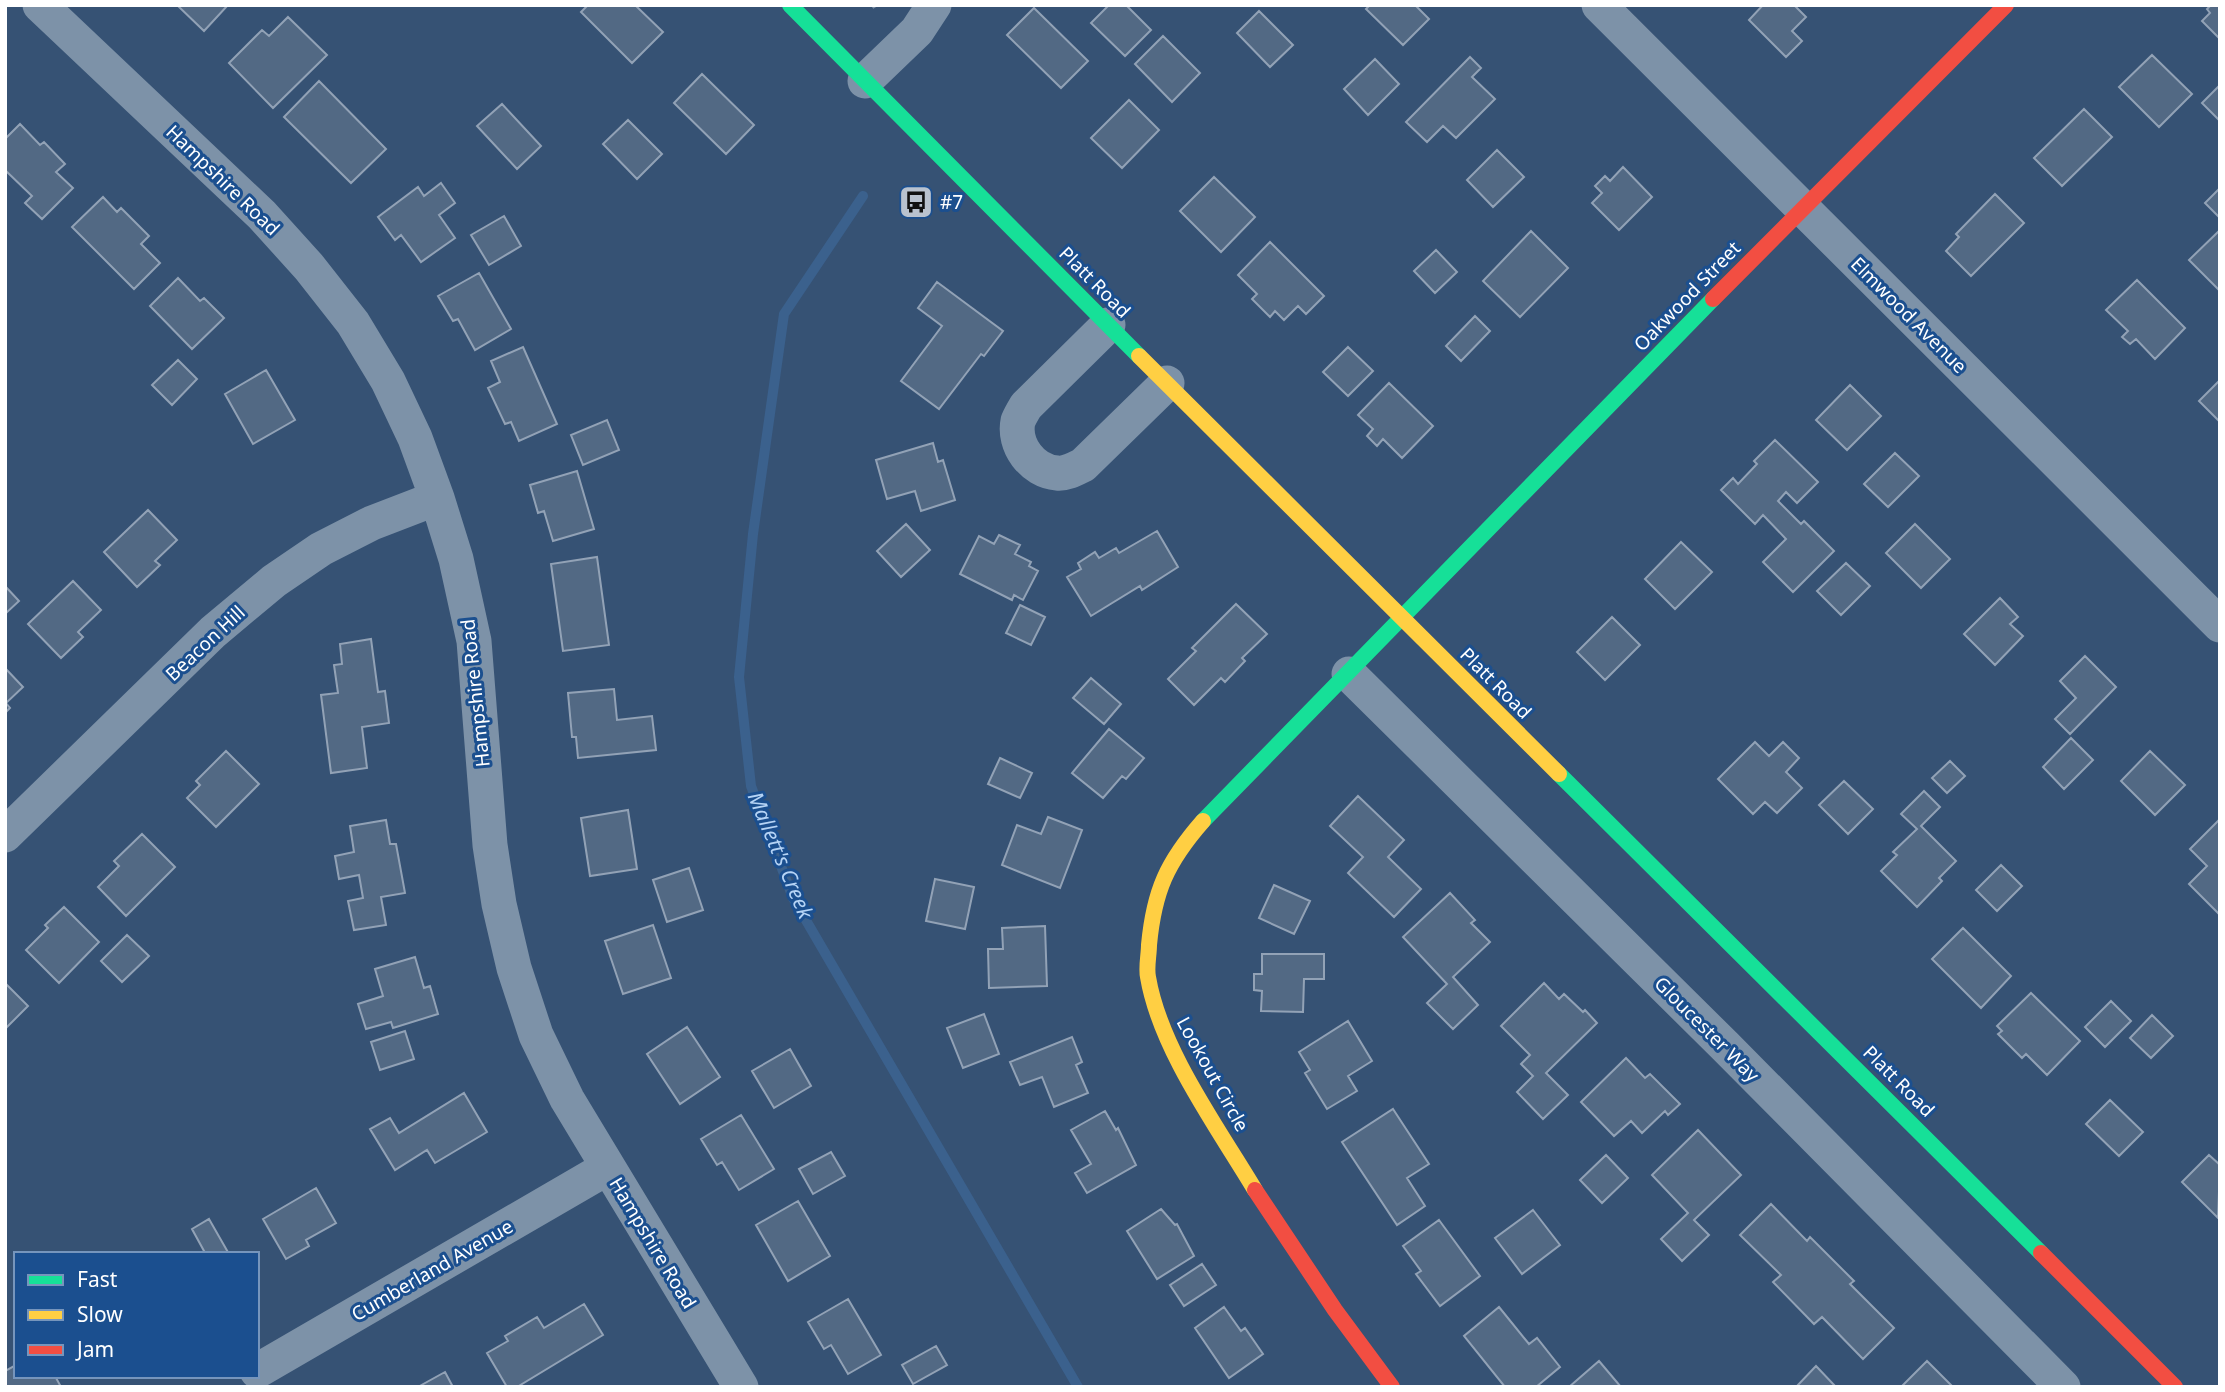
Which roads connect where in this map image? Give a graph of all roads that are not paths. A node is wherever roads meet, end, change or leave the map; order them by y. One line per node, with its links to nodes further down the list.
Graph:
1 (40, 5): 10 (street, Hampshire Road)
2 (790, 5): 6 (main road, Platt Road)
3 (934, 5): 6 (street)
4 (1599, 5): 7 (street, Elmwood Avenue)
5 (2006, 5): 7 (main road, Oakwood Street)
6 (865, 81): 8 (main road, Platt Road)
7 (1802, 208): 11 (main road, Oakwood Street); 12 (street, Elmwood Avenue)
8 (1108, 325): 9 (main road, Platt Road); 9 (street)
9 (1167, 383): 11 (main road, Platt Road)
10 (438, 498): 14 (street, Beacon Hill); 15 (street, Hampshire Road)
11 (1402, 620): 13 (main road, Lookout Circle); 20 (main road, Platt Road)
12 (2220, 625)
13 (1349, 674): 18 (main road, Lookout Circle); 19 (street, Gloucester Way)
14 (5, 835)
15 (607, 1168): 16 (street, Cumberland Avenue); 17 (street, Hampshire Road)
16 (259, 1370)
17 (741, 1387)
18 (1392, 1387)
19 (2063, 1387)
20 (2175, 1387)

